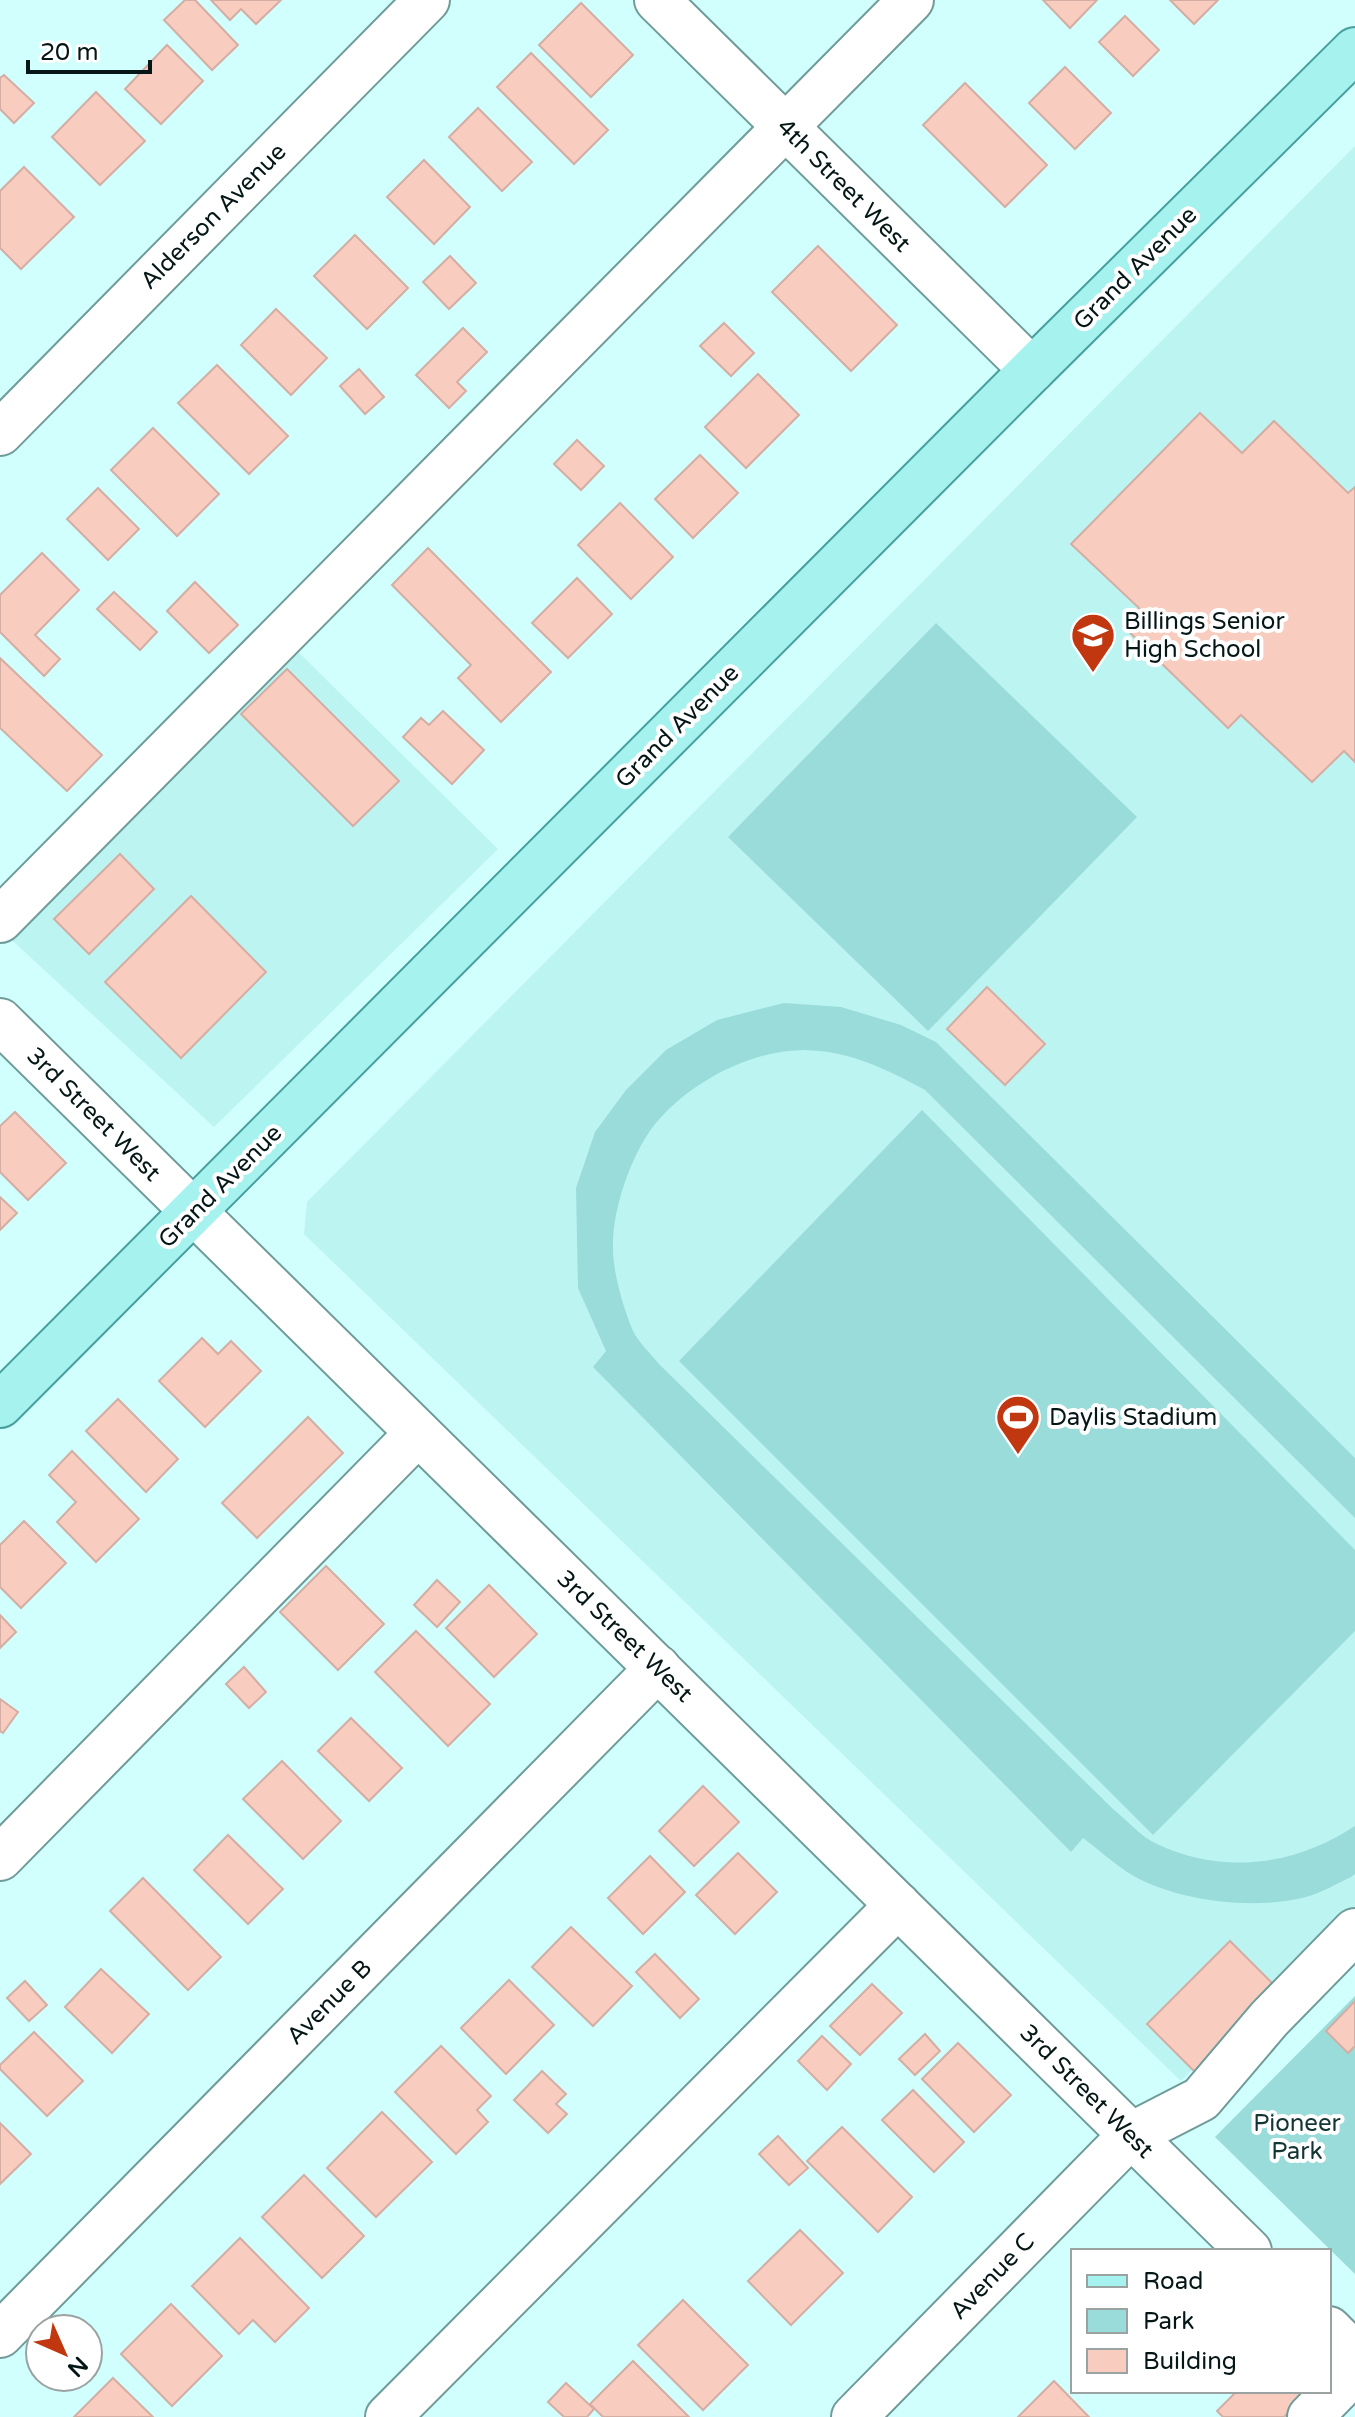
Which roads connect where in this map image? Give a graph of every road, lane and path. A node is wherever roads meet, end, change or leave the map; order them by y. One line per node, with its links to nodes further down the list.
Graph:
1 (427, 0): 7 (street, Alderson Avenue)
2 (657, 0): 5 (street, 4th Street West)
3 (911, 0): 5 (street)
4 (1355, 50): 6 (main road, Grand Avenue)
5 (785, 126): 6 (street, 4th Street West); 8 (street)
6 (1032, 370): 10 (main road, Grand Avenue)
7 (0, 433)
8 (0, 920)
9 (0, 1021): 10 (street, 3rd Street West)
10 (194, 1212): 11 (main road, Grand Avenue); 12 (street, 3rd Street West)
11 (0, 1405)
12 (418, 1433): 13 (street, 3rd Street West); 14 (street)
13 (658, 1668): 15 (street, 3rd Street West); 20 (street, Avenue B)
14 (0, 1858)
15 (898, 1905): 17 (street, 3rd Street West); 23 (street)
16 (1355, 1931): 17 (street, Avenue C)
17 (1131, 2135): 18 (street, 3rd Street West); 24 (street, Avenue C)
18 (1247, 2249)
19 (1331, 2331): 21 (street)
20 (0, 2335)
21 (1355, 2355)
22 (1355, 2371): 25 (street)
23 (388, 2417)
24 (854, 2417)
25 (1310, 2417)

